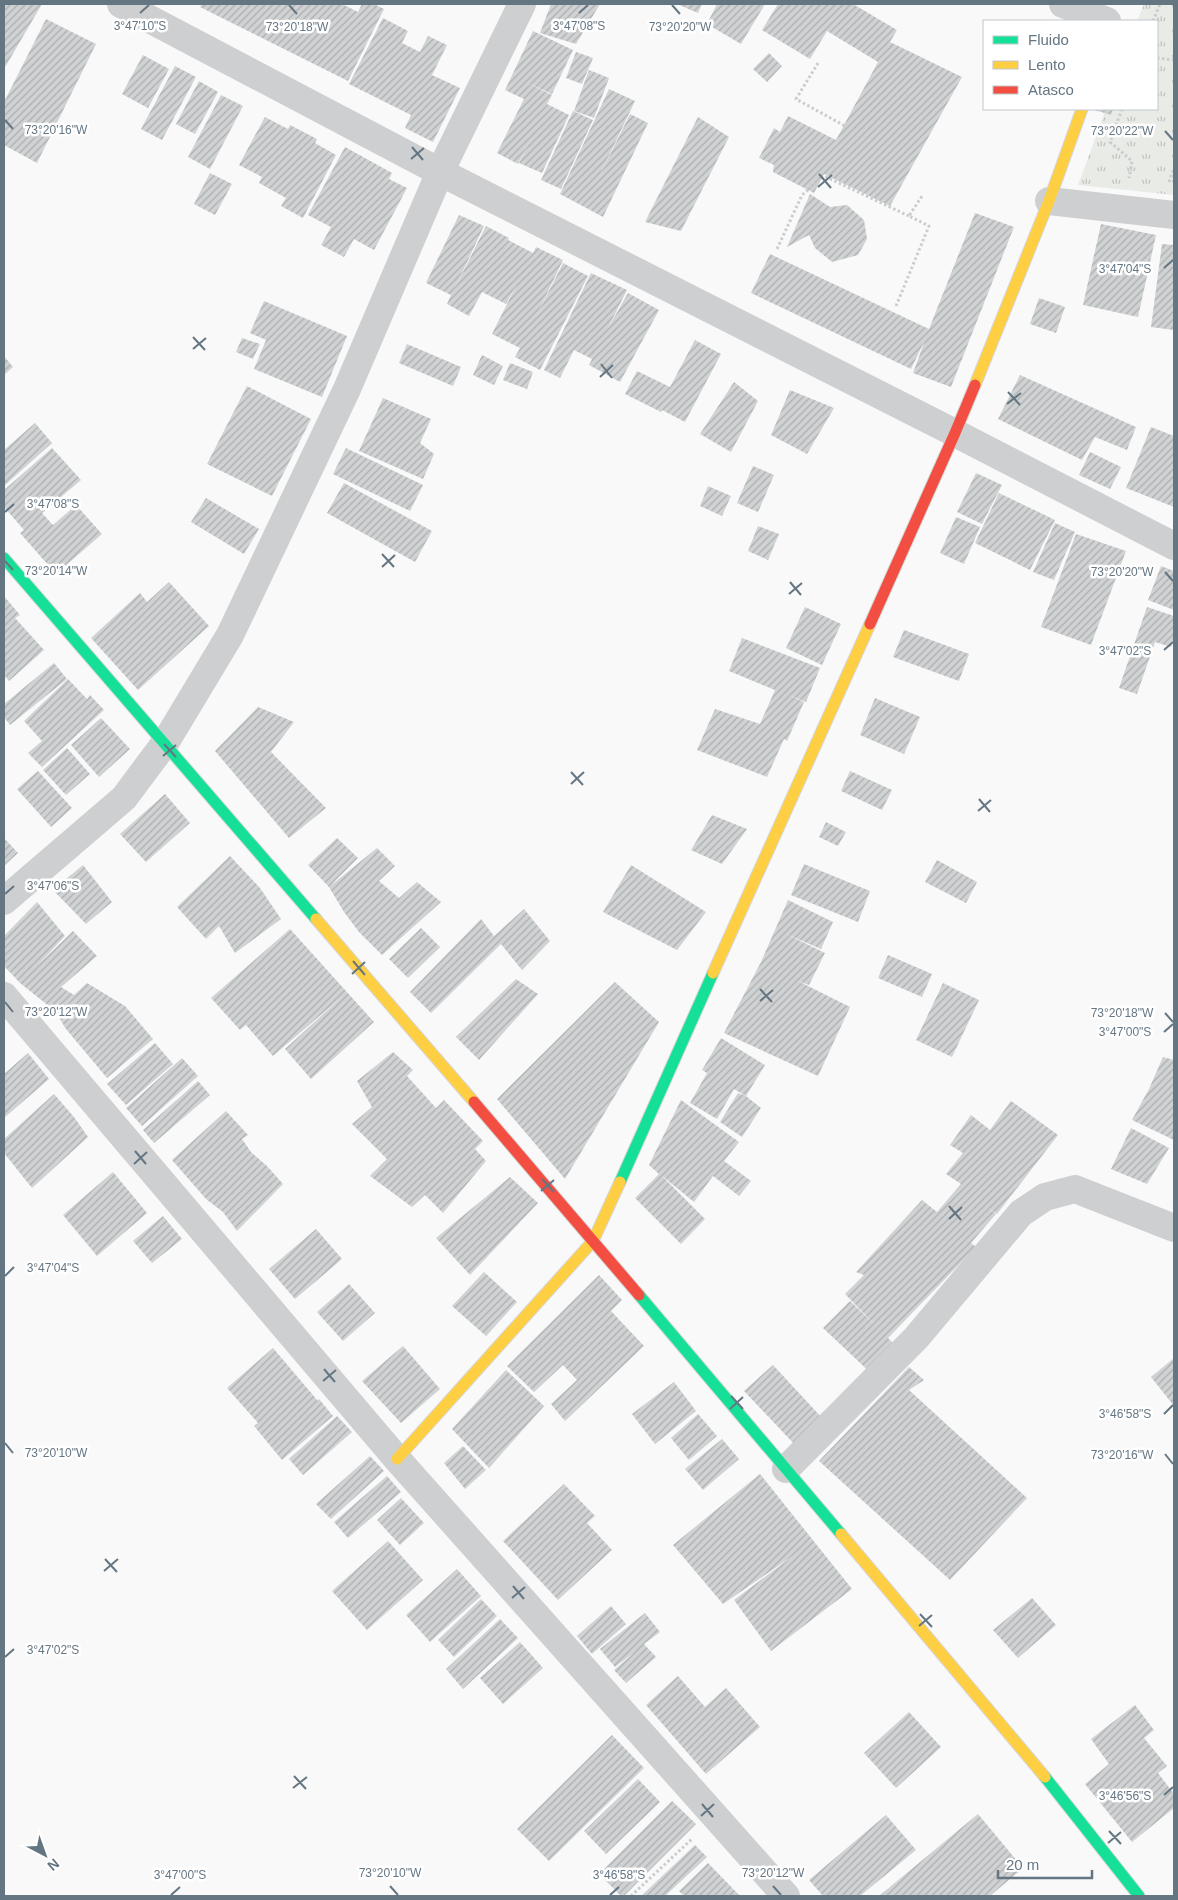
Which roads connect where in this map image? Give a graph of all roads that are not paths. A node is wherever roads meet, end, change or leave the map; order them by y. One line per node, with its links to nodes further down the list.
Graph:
1 (121, 4): 8 (street)
2 (522, 4): 8 (street)
3 (1063, 4): 5 (street)
4 (1122, 4): 6 (street)
5 (1104, 20)
6 (1114, 20)
7 (1082, 110): 9 (street)
8 (440, 172): 11 (street); 14 (street)
9 (1049, 201): 10 (street); 11 (street)
10 (1174, 215)
11 (955, 432): 12 (street); 18 (street)
12 (1174, 546)
13 (4, 558): 14 (street)
14 (165, 743): 15 (street); 18 (street)
15 (4, 901)
16 (4, 996): 19 (street)
17 (1174, 1228): 20 (street)
18 (593, 1241): 19 (street); 20 (street)
19 (397, 1459): 21 (street)
20 (786, 1469): 22 (street)
21 (786, 1896)
22 (1139, 1896)

